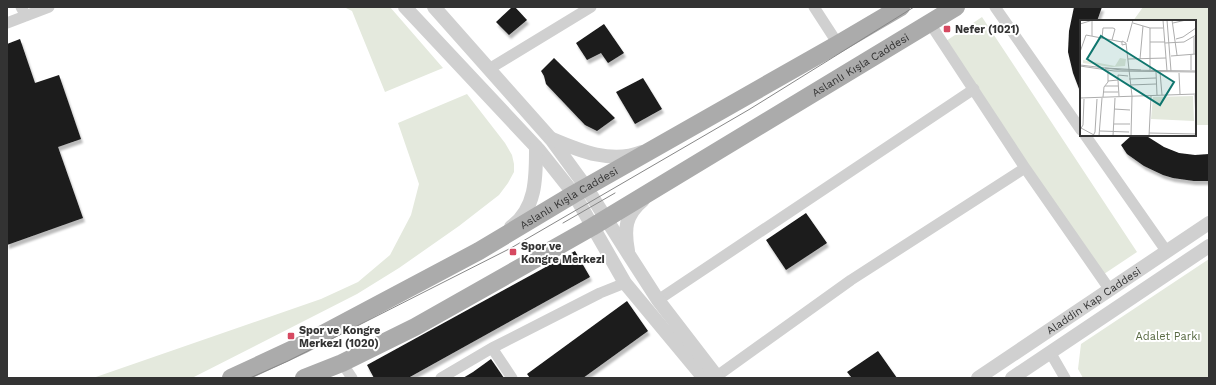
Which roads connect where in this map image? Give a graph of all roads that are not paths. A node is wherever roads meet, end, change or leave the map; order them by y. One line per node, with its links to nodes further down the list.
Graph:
1 (49, 7): 9 (street)
2 (405, 7): 19 (street)
3 (434, 7): 13 (street)
4 (591, 7): 13 (street)
5 (814, 7): 12 (street)
6 (901, 7): 12 (main road, Aslanlı Kışla Caddesi)
7 (956, 7): 10 (main road, Aslanlı Kışla Caddesi)
8 (995, 7): 15 (street)
9 (23, 12): 11 (street)
10 (929, 22): 14 (street); 21 (main road, Aslanlı Kışla Caddesi)
11 (7, 23)
12 (838, 44): 18 (main road, Aslanlı Kışla Caddesi)
13 (489, 69): 17 (street)
14 (974, 89): 20 (street); 31 (street)
15 (1080, 129)
16 (1086, 136): 27 (street)
17 (551, 139): 18 (street); 22 (street)
18 (657, 146): 22 (main road, Aslanlı Kışla Caddesi)
19 (536, 147): 22 (street); 26 (street)
20 (1025, 168): 30 (street); 35 (street)
21 (655, 190): 23 (main road, Aslanlı Kışla Caddesi); 28 (street)
22 (580, 191): 23 (street); 26 (main road, Aslanlı Kışla Caddesi)
23 (599, 223): 28 (street); 29 (street); 34 (main road, Aslanlı Kışla Caddesi)
24 (1209, 223): 27 (street, Aladdin Kap Caddesi)
25 (1209, 246): 33 (street, Aladdin Kap Caddesi)
26 (478, 251): 36 (main road, Aslanlı Kışla Caddesi)
27 (1167, 252): 30 (street, Aladdin Kap Caddesi)
28 (629, 256): 31 (street)
29 (625, 283): 32 (street); 35 (street)
30 (1110, 290): 41 (street, Aladdin Kap Caddesi)
31 (658, 300): 35 (street)
32 (492, 348): 39 (street); 40 (street)
33 (1050, 352): 42 (street, Aladdin Kap Caddesi); 43 (street)
34 (342, 363): 37 (main road, Aslanlı Kışla Caddesi); 38 (street)
35 (713, 377)
36 (231, 378)
37 (304, 378)
38 (352, 378)
39 (441, 378)
40 (512, 378)
41 (978, 378)
42 (1012, 378)
43 (1065, 378)

